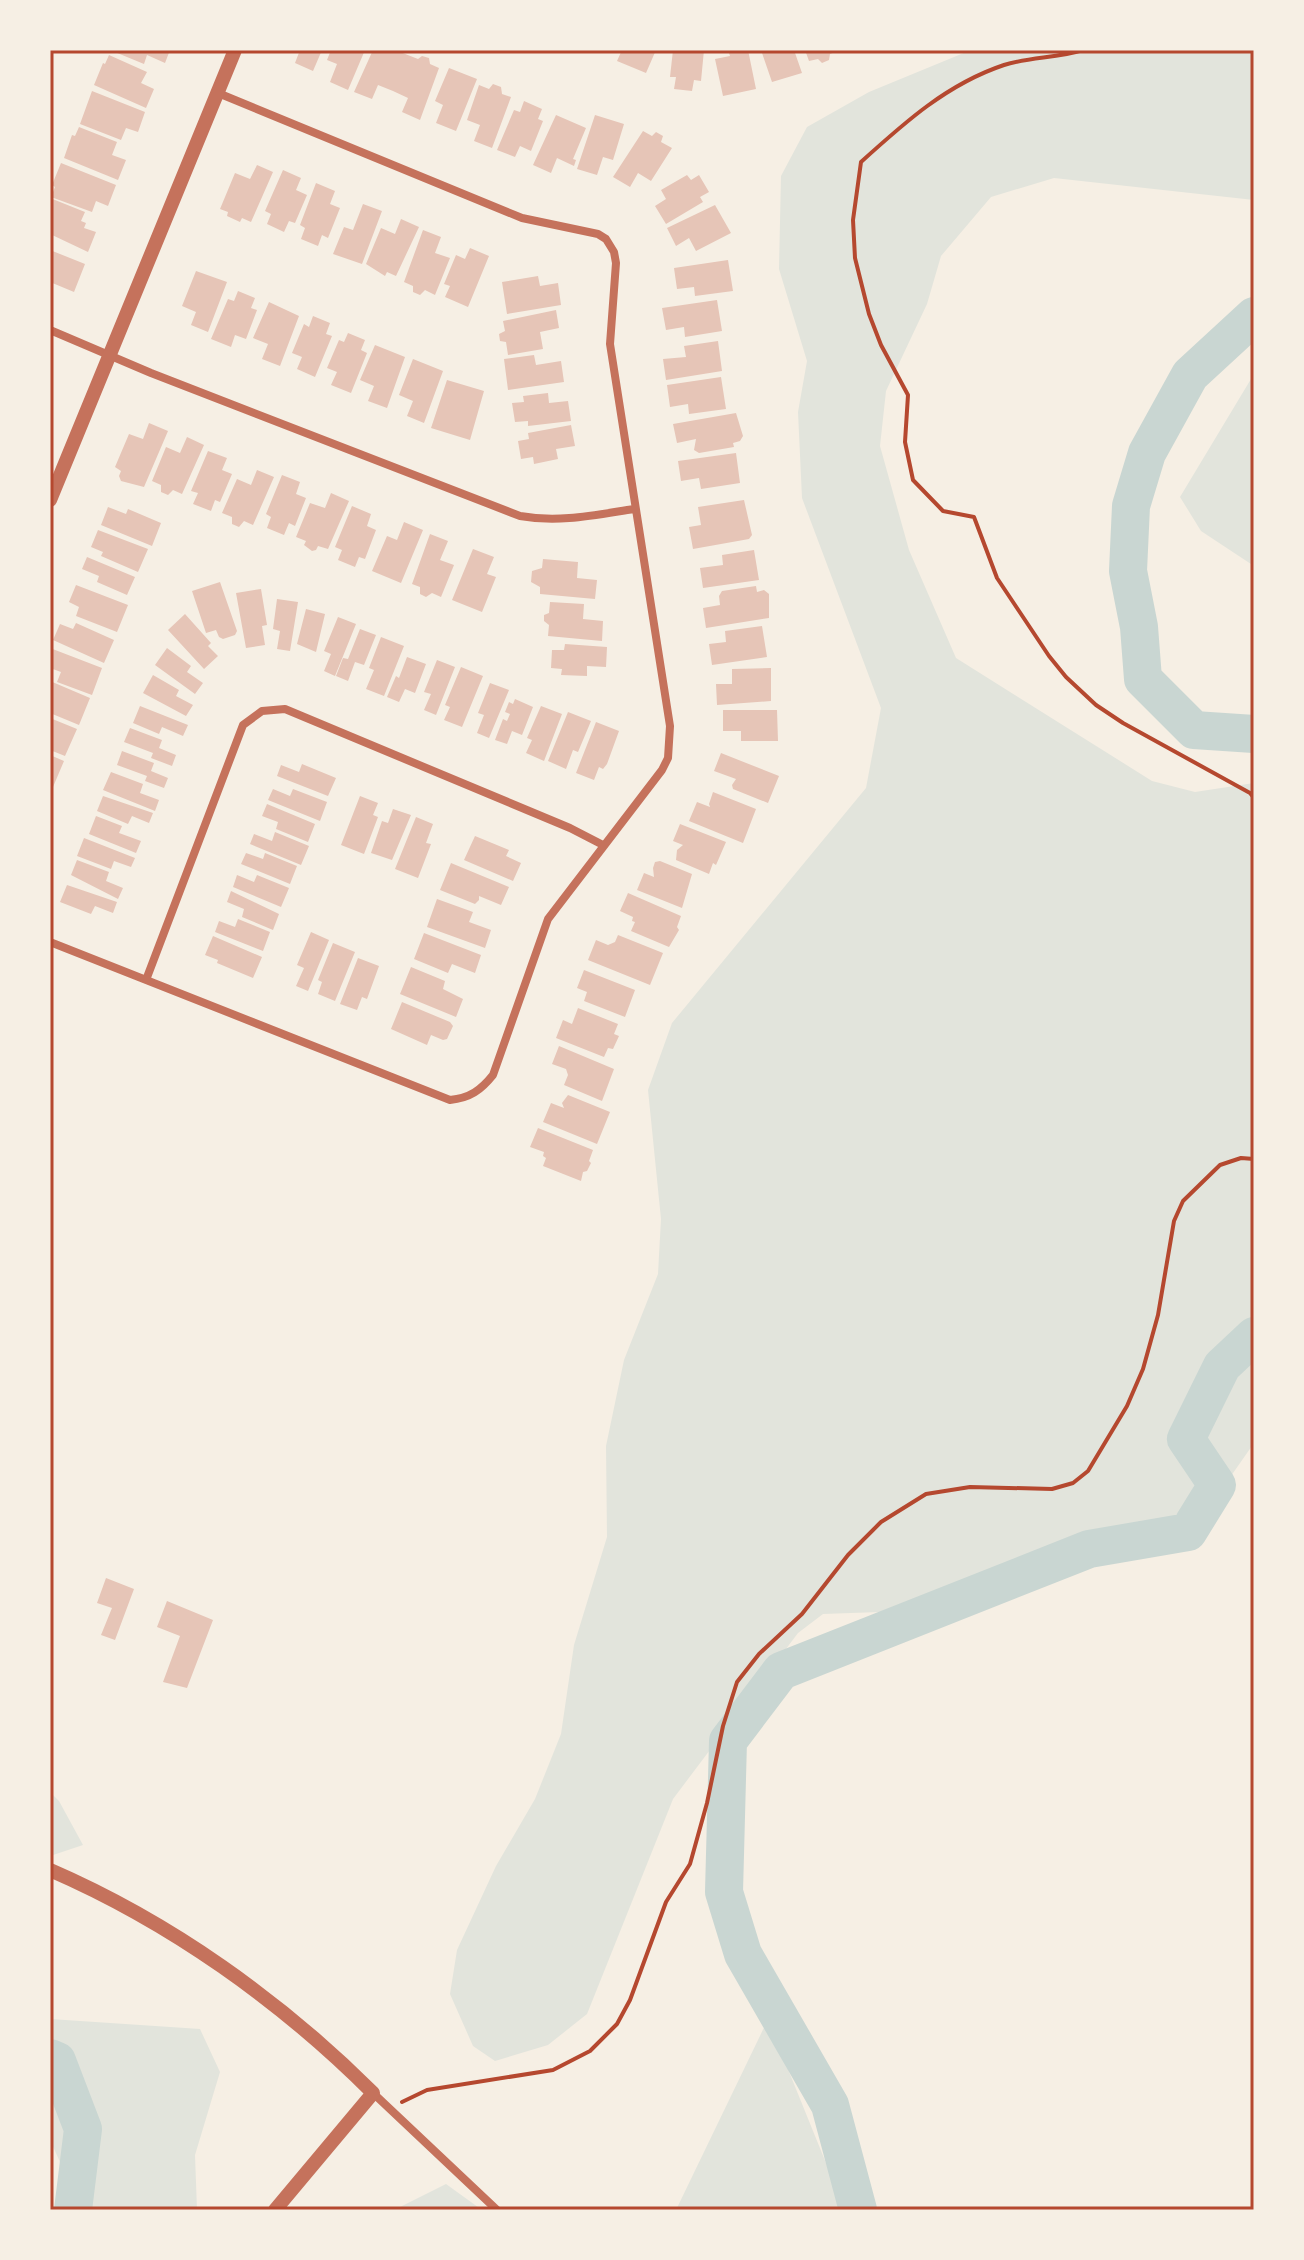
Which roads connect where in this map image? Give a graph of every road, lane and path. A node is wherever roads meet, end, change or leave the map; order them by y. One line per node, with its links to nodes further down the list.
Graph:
1 (235, 50): 3 (street)
2 (1083, 50): 8 (path)
3 (218, 93): 5 (street); 7 (street)
4 (50, 330): 5 (street)
5 (109, 355): 6 (street); 7 (street)
6 (50, 500)
7 (634, 509): 9 (street)
8 (1254, 798)
9 (603, 845): 11 (street); 11 (street)
10 (50, 942): 11 (street)
11 (146, 980)
12 (1254, 1159): 15 (path)
13 (50, 1870): 14 (street)
14 (373, 2093): 15 (street); 16 (street)
15 (389, 2109): 17 (street)
16 (275, 2210)
17 (497, 2210)

